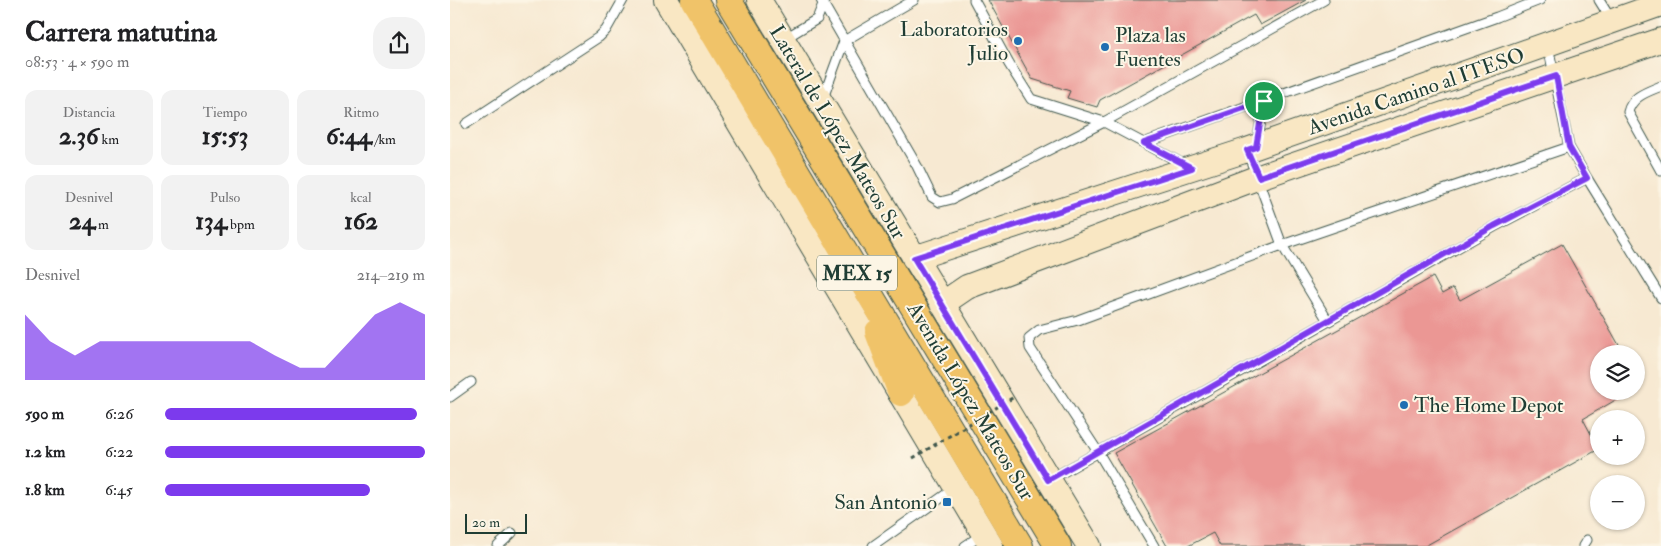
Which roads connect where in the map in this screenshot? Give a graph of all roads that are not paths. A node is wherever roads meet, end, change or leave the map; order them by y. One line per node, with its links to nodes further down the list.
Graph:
1 (623, 0): 23 (lane)
2 (666, 0): 38 (main road)
3 (694, 0): 33 (main road, Avenida López Mateos Sur / MEX 15)
4 (728, 0): 48 (main road, Avenida López Mateos Sur / MEX 15)
5 (759, 0): 14 (main road, Lateral de López Mateos Sur)
6 (914, 0): 16 (lane)
7 (974, 0): 22 (lane)
8 (1324, 0): 22 (lane)
9 (1540, 0): 20 (lane)
10 (1599, 0): 13 (lane)
11 (822, 2): 14 (lane); 16 (lane)
12 (1656, 3): 13 (main road, Avenida Camino al ITESO)
13 (1612, 21): 17 (main road, Avenida Camino al ITESO)
14 (783, 40): 21 (main road, Lateral de López Mateos Sur)
15 (1661, 40): 18 (main road, Avenida Camino al ITESO)
16 (844, 41): 21 (lane); 22 (lane)
17 (1548, 45): 18 (lane); 26 (main road, Avenida Camino al ITESO)
18 (1556, 76): 25 (lane); 29 (main road, Avenida Camino al ITESO)
19 (1661, 86): 28 (lane)
20 (1264, 101): 24 (lane); 26 (lane)
21 (821, 103): 32 (main road, Lateral de López Mateos Sur)
22 (1104, 122): 24 (lane)
23 (466, 124)
24 (1144, 143): 27 (lane)
25 (1569, 147): 30 (lane); 31 (lane)
26 (1252, 149): 27 (main road, Avenida Camino al ITESO); 29 (lane)
27 (1192, 168): 32 (main road, Avenida Camino al ITESO)
28 (1661, 171)
29 (1259, 177): 31 (lane); 35 (main road, Avenida Camino al ITESO)
30 (1587, 178): 34 (lane); 36 (lane)
31 (1282, 245): 36 (lane); 40 (lane)
32 (914, 258): 35 (main road, Lateral de López Mateos Sur)
33 (854, 268): 38 (main road); 47 (main road, Avenida López Mateos Sur / MEX 15)
34 (1661, 298)
35 (942, 304): 41 (main road, Lateral de López Mateos Sur)
36 (1328, 321): 40 (lane)
37 (472, 382): 39 (lane)
38 (901, 393): 42 (main road)
39 (450, 397)
40 (1098, 452): 41 (lane); 50 (lane)
41 (1048, 480): 49 (main road, Lateral de López Mateos Sur)
42 (956, 488): 44 (main road); 46 (lane)
43 (512, 533): 45 (lane)
44 (980, 542)
45 (498, 546)
46 (873, 546)
47 (1020, 546)
48 (1058, 546)
49 (1089, 546)
50 (1154, 546)

